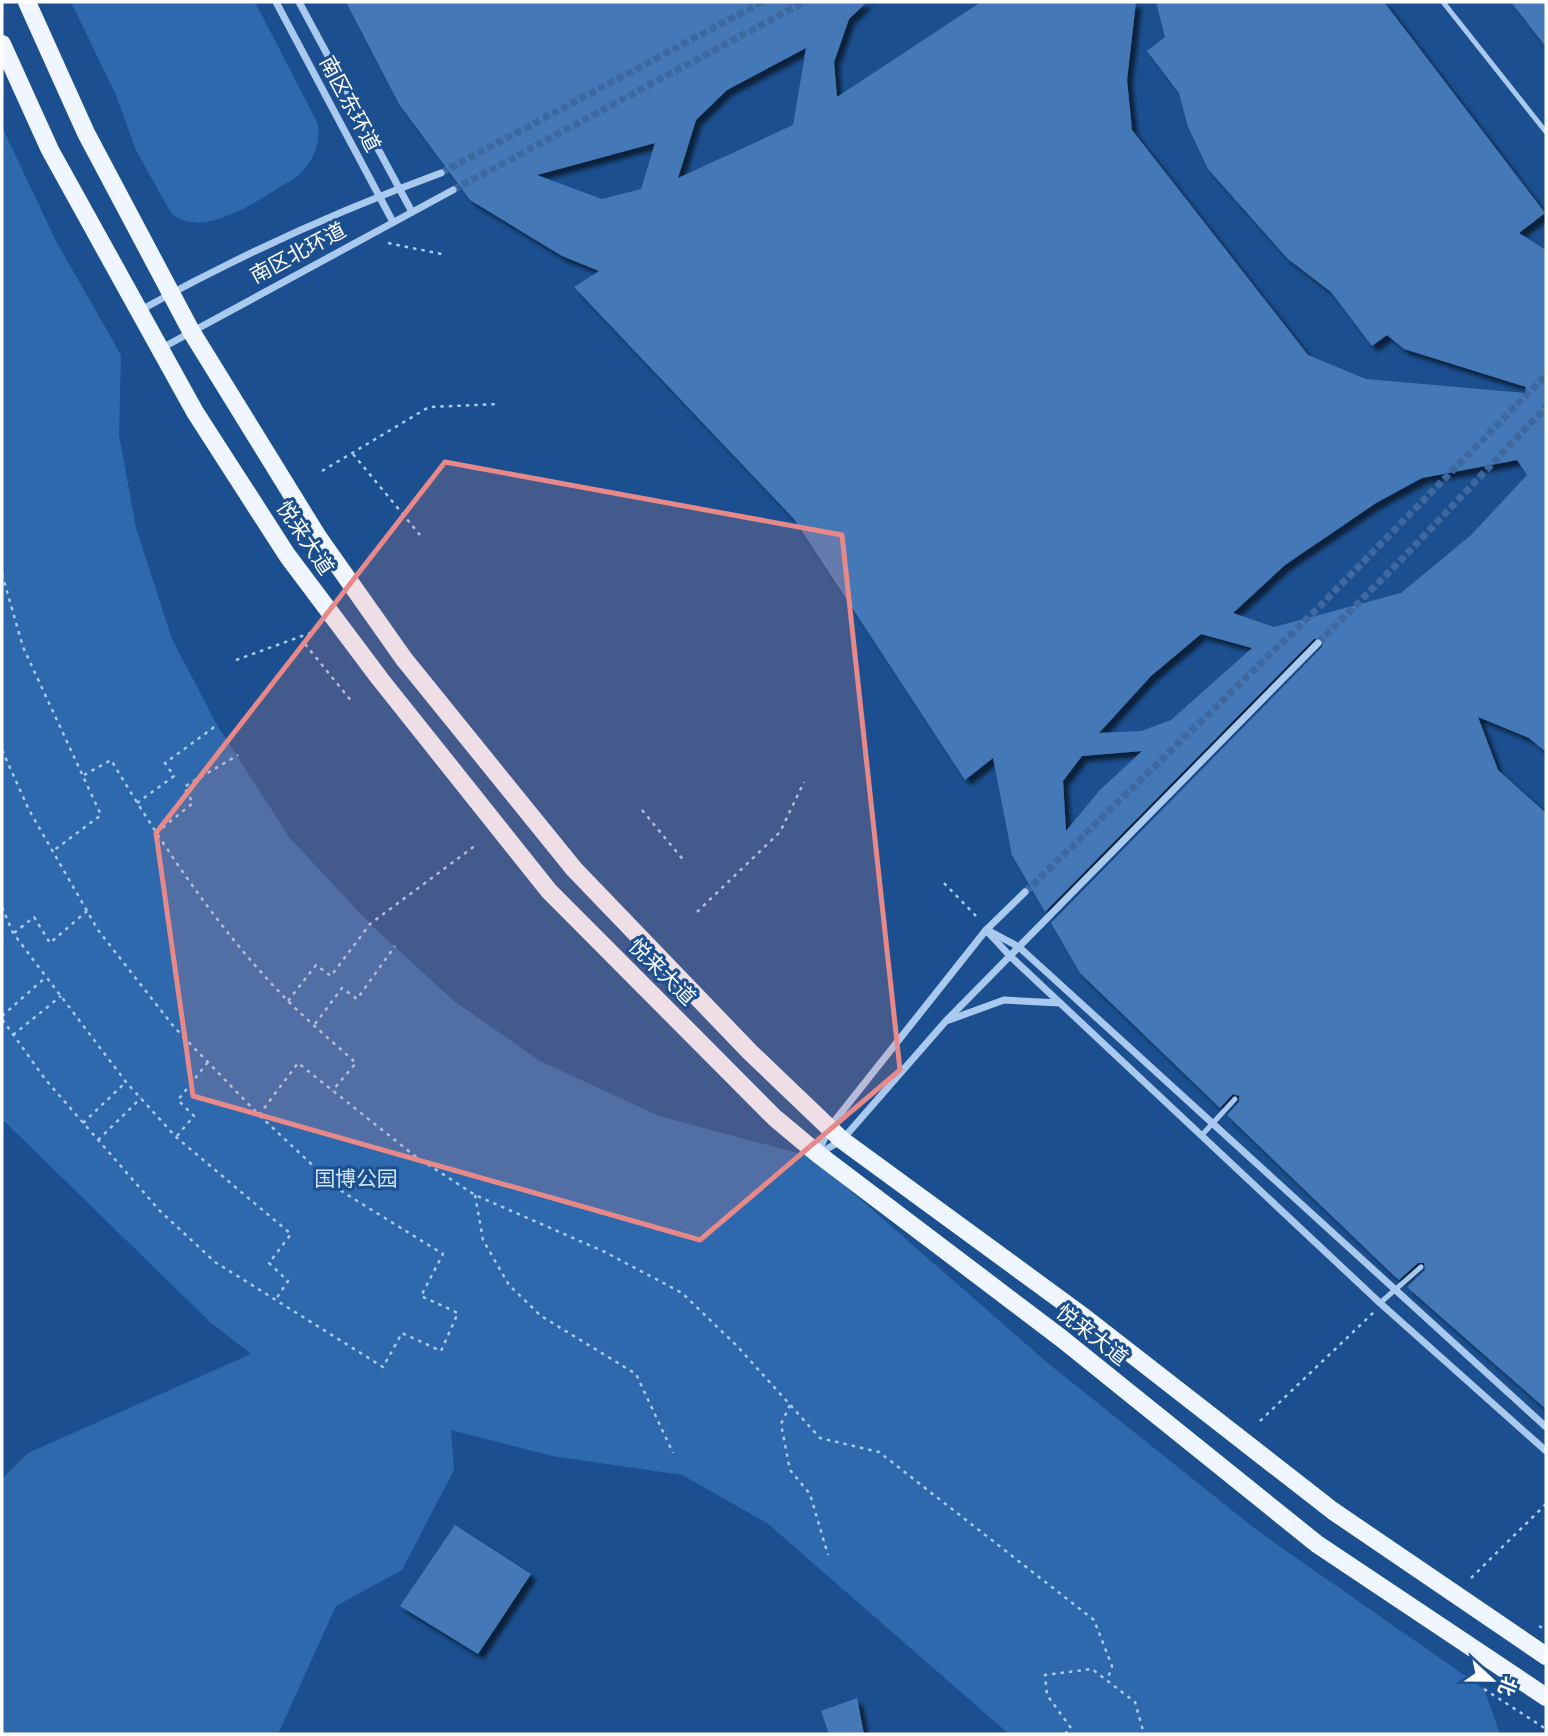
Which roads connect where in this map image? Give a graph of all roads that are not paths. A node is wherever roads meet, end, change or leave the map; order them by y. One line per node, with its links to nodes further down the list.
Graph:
1 (27, 2): 13 (main road, 悦来大道)
2 (276, 2): 10 (street, 南区东环道)
3 (299, 2): 8 (street, 南区东环道)
4 (1443, 2): 6 (lane)
5 (2, 44): 14 (main road, 悦来大道)
6 (1546, 132)
7 (441, 173): 8 (street, 南区北环道)
8 (399, 188): 10 (street, 南区北环道); 11 (street, 南区东环道)
9 (453, 190): 11 (street, 南区北环道)
10 (379, 196): 12 (street, 南区东环道); 13 (street, 南区北环道)
11 (412, 212): 12 (street, 南区北环道)
12 (393, 222): 15 (street, 南区北环道)
13 (173, 292): 14 (street, 南区北环道); 15 (main road, 悦来大道)
14 (139, 311): 16 (main road, 悦来大道)
15 (191, 331): 16 (street, 南区北环道); 26 (main road, 悦来大道)
16 (160, 349): 28 (main road, 悦来大道)
17 (1318, 643): 20 (street)
18 (1025, 892): 19 (street)
19 (986, 930): 20 (street); 21 (street); 26 (street)
20 (1019, 947): 21 (street); 25 (street)
21 (1010, 956): 22 (street); 23 (street)
22 (1060, 1003): 23 (street); 27 (street)
23 (945, 1021): 26 (street)
24 (1235, 1099): 25 (lane)
25 (1212, 1124): 27 (lane); 30 (street)
26 (836, 1134): 28 (street); 28 (street); 34 (main road, 悦来大道)
27 (1201, 1136): 31 (street)
28 (818, 1154): 35 (main road, 悦来大道)
29 (1421, 1266): 30 (lane)
30 (1394, 1291): 31 (lane); 32 (street)
31 (1380, 1303): 33 (street)
32 (1546, 1427)
33 (1546, 1451)
34 (1546, 1656)
35 (1546, 1697)

